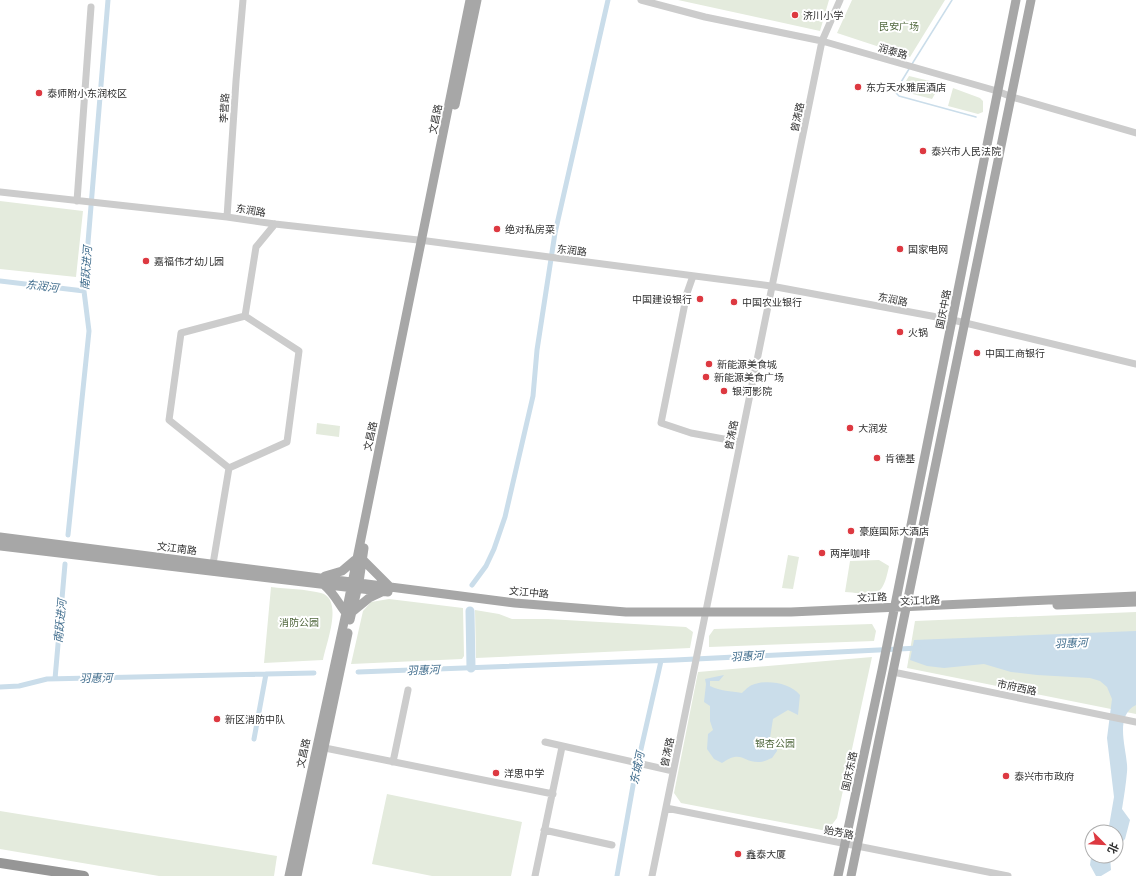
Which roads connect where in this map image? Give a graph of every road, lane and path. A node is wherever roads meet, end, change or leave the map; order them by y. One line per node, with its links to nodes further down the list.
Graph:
1 (243, 0): 15 (street, 李营路)
2 (470, 0): 17 (main road, 文昌路)
3 (477, 0): 17 (main road, 文昌路)
4 (641, 0): 9 (street, 润泰路)
5 (840, 0): 9 (street, 曾涛路)
6 (1016, 0): 10 (main road, 国庆中路)
7 (1031, 0): 11 (main road)
8 (91, 7): 14 (street)
9 (822, 41): 10 (street, 润泰路); 19 (street, 曾涛路)
10 (997, 91): 11 (street, 润泰路); 21 (main road, 国庆中路)
11 (1012, 97): 12 (street, 润泰路); 22 (main road)
12 (1136, 133)
13 (0, 192): 14 (street, 东润路)
14 (74, 201): 15 (street, 东润路)
15 (227, 217): 16 (street, 东润路)
16 (275, 224): 17 (street, 东润路); 20 (street)
17 (424, 241): 18 (street, 东润路); 28 (main road, 文昌路)
18 (693, 276): 19 (street, 东润路); 24 (street)
19 (771, 286): 21 (street, 东润路); 24 (street, 曾涛路)
20 (245, 316): 25 (street); 25 (street)
21 (953, 320): 22 (street, 东润路); 36 (main road, 国庆中路)
22 (964, 323): 23 (street, 东润路); 35 (main road)
23 (1136, 364)
24 (740, 442): 38 (street, 曾涛路)
25 (229, 468): 29 (street)
26 (0, 537): 29 (main road, 文江南路)
27 (0, 546): 30 (main road, 文江南路)
28 (359, 560): 30 (main road); 31 (main road, 文昌路); 32 (main road)
29 (213, 564): 30 (main road, 文江南路)
30 (322, 581): 31 (main road, 文江南路); 37 (main road)
31 (354, 585): 32 (main road, 文江中路); 37 (main road, 文昌路)
32 (387, 588): 37 (main road); 38 (main road, 文江中路)
33 (1136, 596): 35 (main road, 文江路)
34 (1136, 602): 35 (main road, 文江北路)
35 (906, 609): 36 (main road, 文江路); 40 (main road)
36 (893, 610): 38 (main road, 文江路); 39 (main road, 国庆中路)
37 (349, 613): 45 (main road, 文昌路)
38 (705, 616): 47 (street, 曾涛路)
39 (891, 623): 51 (main road, 国庆东路)
40 (894, 672): 42 (street, 市府西路); 53 (main road)
41 (408, 690): 46 (street)
42 (1136, 722)
43 (545, 742): 44 (street)
44 (562, 746): 47 (street); 48 (street)
45 (320, 747): 46 (street); 56 (main road, 文昌路); 56 (main road, 文昌路)
46 (393, 762): 48 (street)
47 (673, 771): 49 (street, 曾涛路)
48 (553, 794): 50 (street)
49 (666, 808): 51 (street, 贻芳路); 58 (street, 曾涛路)
50 (544, 830): 52 (street); 57 (street)
51 (845, 843): 53 (street, 贻芳路); 59 (main road, 国庆东路)
52 (612, 845)
53 (858, 846): 60 (main road); 61 (street, 贻芳路)
54 (0, 863): 55 (highway)
55 (84, 876)
56 (294, 876)
57 (535, 876)
58 (652, 876)
59 (838, 876)
60 (851, 876)
61 (1008, 876)

